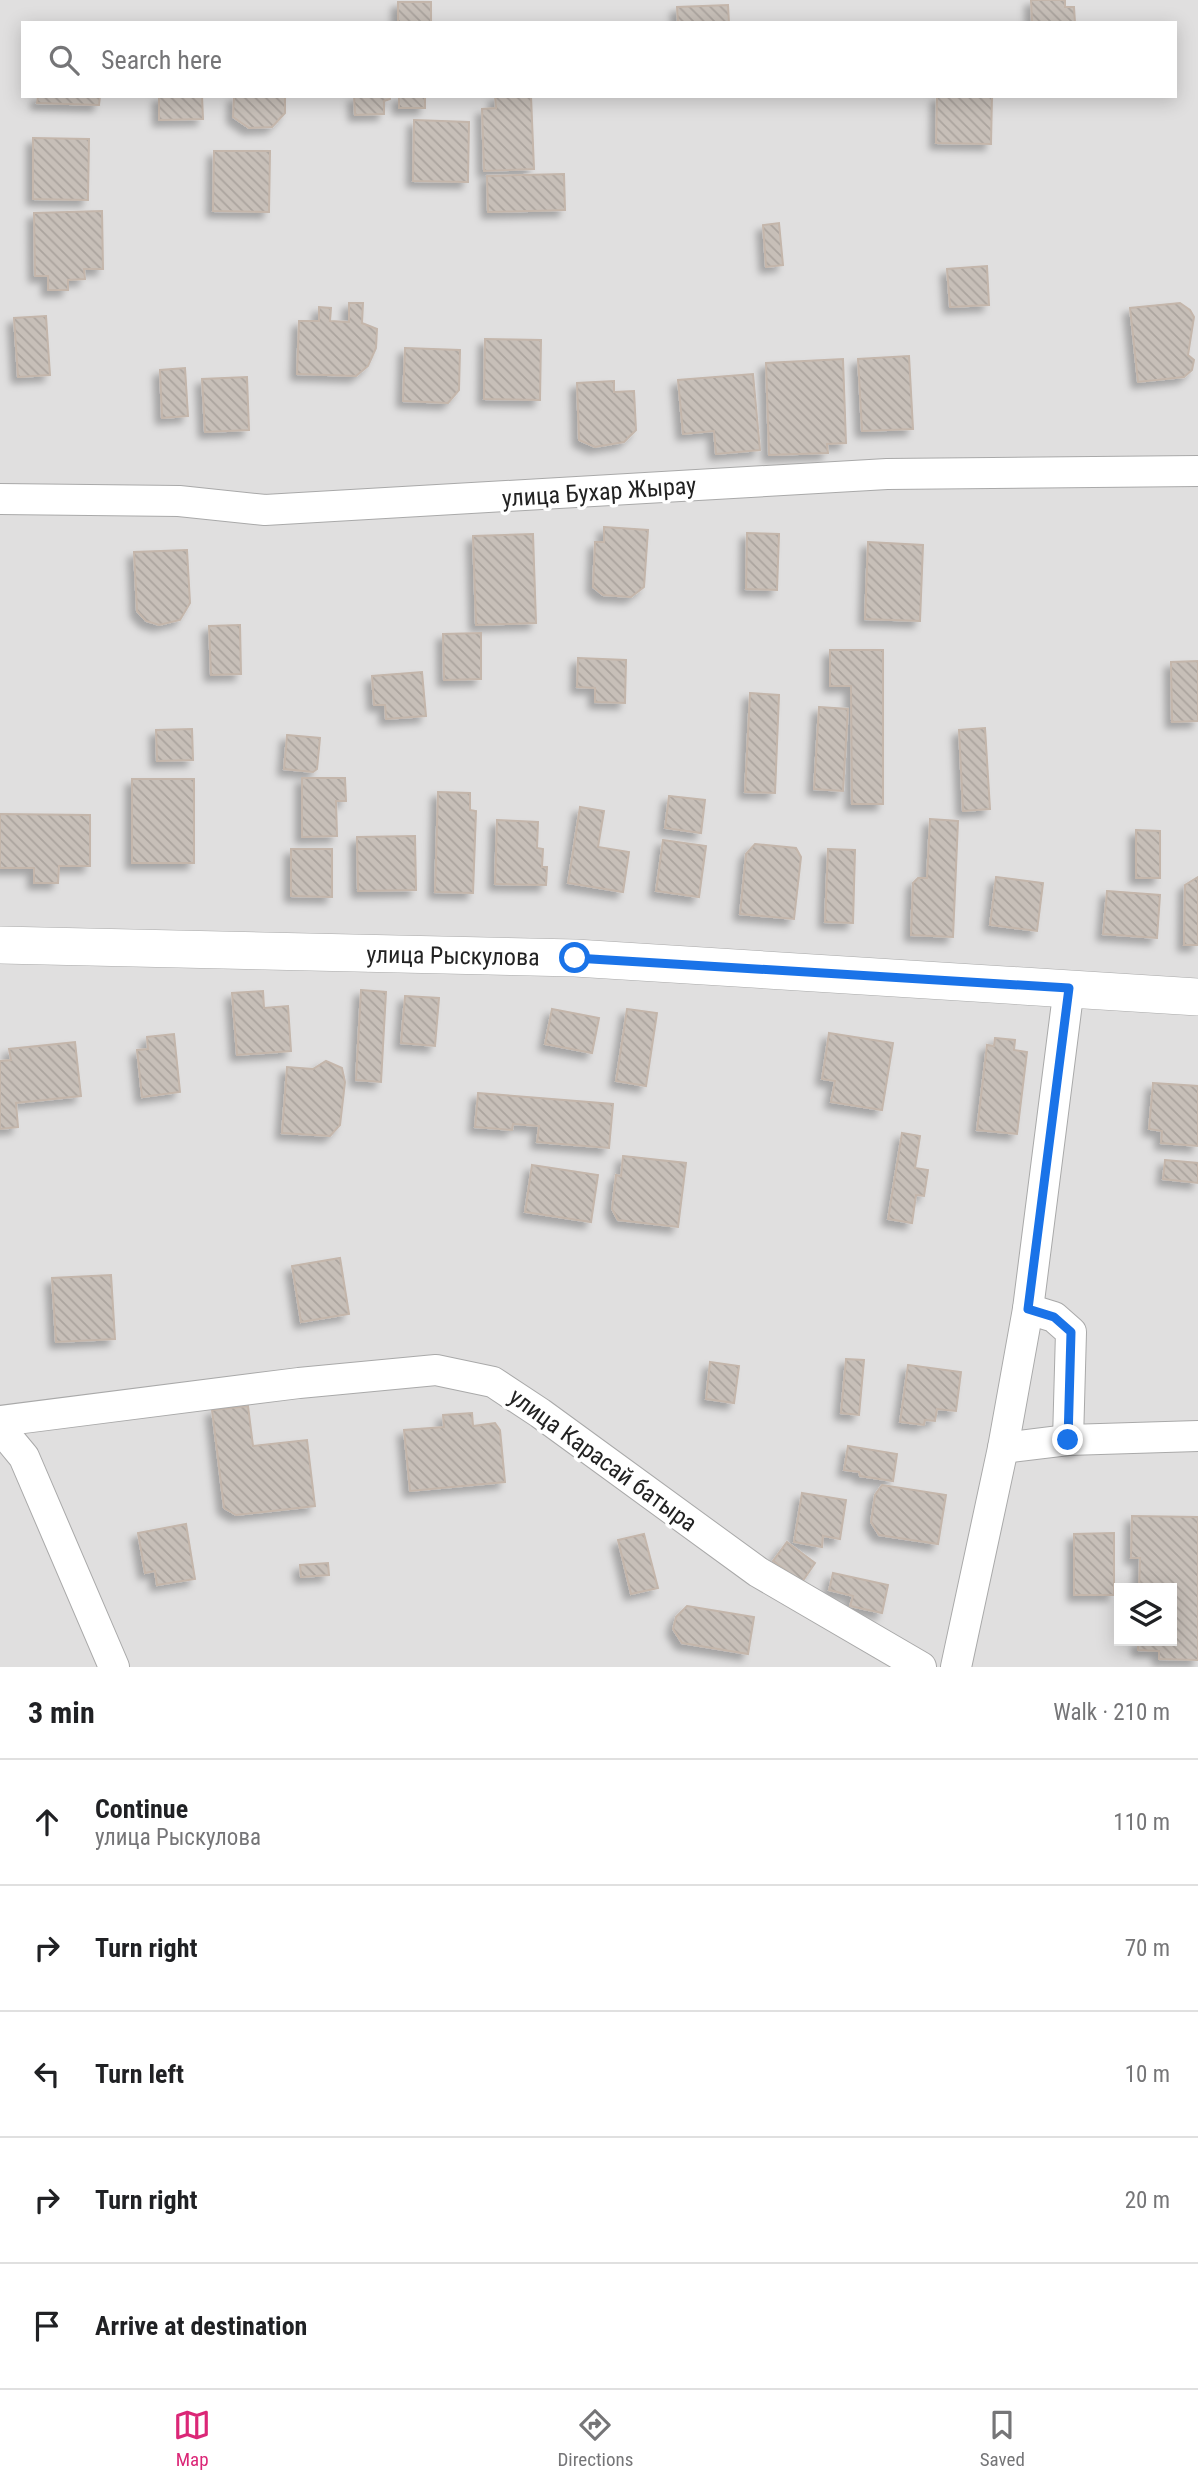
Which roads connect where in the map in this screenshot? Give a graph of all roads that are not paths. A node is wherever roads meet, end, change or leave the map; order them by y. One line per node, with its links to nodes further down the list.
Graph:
1 (1198, 471): 2 (street, улица Бухар Жырау)
2 (0, 499)
3 (0, 945): 4 (street, улица Рыскулова)
4 (1069, 988): 5 (street, улица Рыскулова); 6 (street)
5 (1198, 997)
6 (1028, 1309): 10 (street); 11 (street)
7 (0, 1421): 13 (street, улица Карасай батыра)
8 (0, 1428): 12 (street)
9 (1198, 1436): 10 (street)
10 (1068, 1440): 11 (street)
11 (1003, 1448): 14 (street)
12 (114, 1667)
13 (921, 1667)
14 (956, 1667)

